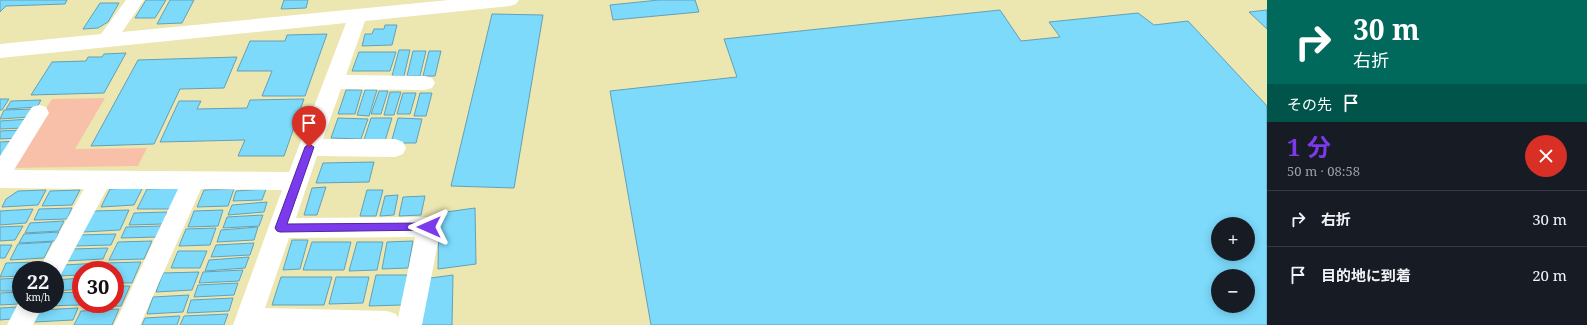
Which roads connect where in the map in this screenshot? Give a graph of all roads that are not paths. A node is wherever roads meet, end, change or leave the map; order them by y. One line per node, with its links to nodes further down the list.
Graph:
1 (135, 0): 4 (street)
2 (510, 0): 3 (street)
3 (358, 15): 4 (street); 6 (street)
4 (106, 41): 5 (street)
5 (0, 51)
6 (333, 82): 7 (street); 9 (street)
7 (425, 83)
8 (39, 113): 11 (street)
9 (309, 147): 10 (street); 14 (street)
10 (395, 148)
11 (0, 178): 12 (street)
12 (101, 179): 13 (street); 16 (street)
13 (194, 180): 14 (street); 21 (street)
14 (297, 181): 15 (street)
15 (280, 228): 18 (street); 19 (street)
16 (55, 261)
17 (26, 313): 20 (street)
18 (247, 322): 19 (street)
19 (398, 324)
20 (20, 325)
21 (127, 325)

